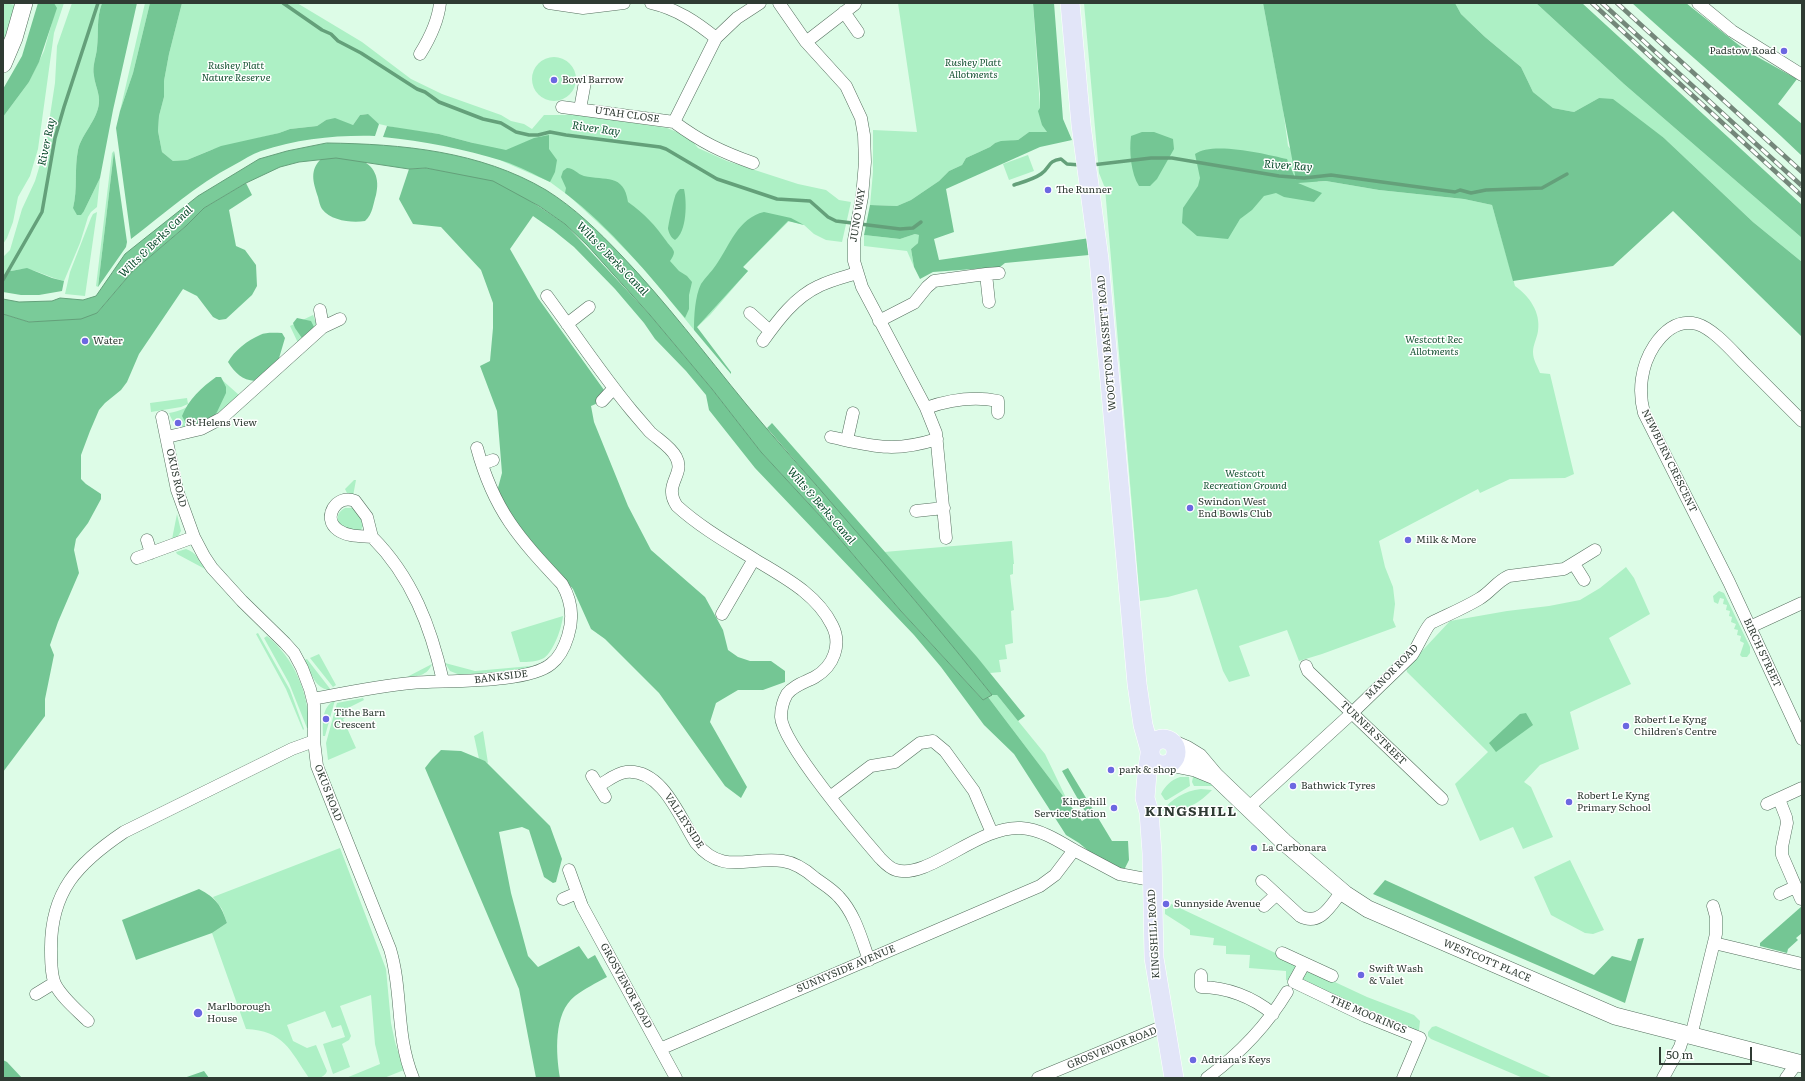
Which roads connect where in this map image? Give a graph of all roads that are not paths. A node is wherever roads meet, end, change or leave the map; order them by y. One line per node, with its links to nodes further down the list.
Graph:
1 (24, 3): 16 (main road)
2 (440, 3): 15 (street)
3 (549, 3): 4 (street)
4 (624, 3)
5 (651, 3): 13 (street)
6 (760, 3): 13 (street)
7 (778, 3): 14 (street, JUNO WAY)
8 (1070, 3): 69 (main road, WOOTTON BASSETT ROAD)
9 (1698, 3): 17 (street)
10 (855, 4): 11 (street)
11 (844, 12): 12 (street); 14 (street)
12 (858, 32)
13 (716, 38): 21 (street)
14 (806, 42): 23 (street, JUNO WAY)
15 (420, 54)
16 (3, 64)
17 (1802, 75)
18 (585, 82): 20 (street, UTAH CLOSE)
19 (562, 107): 20 (street, UTAH CLOSE)
20 (580, 109): 21 (street, UTAH CLOSE)
21 (674, 122): 22 (street)
22 (753, 163)
23 (857, 273): 32 (street, JUNO WAY); 35 (street)
24 (999, 273): 25 (street)
25 (986, 274): 27 (street); 32 (street)
26 (547, 296): 33 (street)
27 (989, 302)
28 (590, 307): 33 (street)
29 (320, 310): 34 (street)
30 (750, 313): 35 (street)
31 (340, 319): 34 (street)
32 (880, 321): 39 (street, JUNO WAY)
33 (567, 324): 37 (street)
34 (323, 327): 44 (street)
35 (770, 331): 36 (street)
36 (763, 341)
37 (614, 388): 38 (street); 60 (street)
38 (602, 401)
39 (926, 408): 41 (street); 46 (street, JUNO WAY)
40 (853, 413): 47 (street)
41 (998, 413)
42 (162, 417): 44 (street, OKUS ROAD)
43 (1799, 418): 62 (street, NEWBURN CRESCENT)
44 (167, 437): 53 (street, OKUS ROAD)
45 (831, 437): 47 (street)
46 (937, 439): 47 (street); 51 (street, JUNO WAY)
47 (847, 440)
48 (477, 448): 50 (street, BANKSIDE)
49 (493, 460): 50 (street)
50 (482, 464): 68 (street, BANKSIDE)
51 (944, 508): 52 (street); 55 (street, JUNO WAY)
52 (916, 511)
53 (194, 537): 58 (street); 70 (street, OKUS ROAD)
54 (372, 537): 68 (street)
55 (946, 538)
56 (147, 540): 58 (street)
57 (1595, 550): 61 (street, MANOR ROAD)
58 (152, 553): 59 (street)
59 (137, 558)
60 (754, 559): 65 (street); 80 (street)
61 (1574, 564): 63 (street); 71 (street, MANOR ROAD)
62 (1722, 568): 66 (street, BIRCH STREET)
63 (1584, 580)
64 (1802, 603): 66 (street)
65 (722, 614)
66 (1750, 627): 72 (street, BIRCH STREET)
67 (1306, 666): 71 (street, TURNER STREET)
68 (443, 682): 70 (street, BANKSIDE)
69 (1137, 684): 74 (main road, WOOTTON BASSETT ROAD); 75 (main road, WOOTTON BASSETT ROAD)
70 (313, 699): 73 (street, OKUS ROAD)
71 (1352, 714): 81 (street, TURNER STREET); 84 (street, MANOR ROAD)
72 (1801, 735)
73 (314, 741): 107 (street); 116 (street, OKUS ROAD)
74 (1171, 742): 75 (main road); 76 (main road); 77 (main road, WESTCOTT PLACE)
75 (1150, 752): 76 (main road); 85 (main road, KINGSHILL ROAD)
76 (1168, 764): 77 (main road, WESTCOTT PLACE); 85 (main road, KINGSHILL ROAD)
77 (1216, 776): 84 (main road, WESTCOTT PLACE)
78 (1802, 788): 82 (street)
79 (605, 797): 102 (street, VALLEYSIDE)
80 (830, 797): 86 (street); 86 (street)
81 (1442, 799)
82 (1779, 799): 83 (street); 91 (street)
83 (1767, 804)
84 (1248, 808): 92 (main road, WESTCOTT PLACE)
85 (1149, 812): 89 (main road, KINGSHILL ROAD)
86 (992, 833): 87 (street)
87 (1074, 850): 89 (street); 102 (street, SUNNYSIDE AVENUE)
88 (569, 870): 93 (street, GROSVENOR ROAD)
89 (1151, 880): 112 (main road, KINGSHILL ROAD)
90 (1262, 881): 95 (street)
91 (1795, 886): 94 (street); 97 (street)
92 (1342, 891): 95 (street); 113 (main road, WESTCOTT PLACE)
93 (577, 893): 96 (street); 114 (street, GROSVENOR ROAD)
94 (1780, 894)
95 (1276, 895): 98 (street)
96 (563, 899)
97 (1801, 899)
98 (1264, 906)
99 (1713, 906): 100 (street)
100 (1714, 943): 104 (street); 113 (street)
101 (1282, 953): 103 (street)
102 (869, 960): 114 (street, SUNNYSIDE AVENUE)
103 (1304, 964): 106 (street); 121 (street, THE MOORINGS)
104 (1802, 964)
105 (1201, 975): 110 (street)
106 (1332, 976)
107 (54, 983): 109 (street); 111 (street)
108 (1288, 992): 110 (street)
109 (36, 994)
110 (1273, 1014): 120 (street)
111 (88, 1021)
112 (1164, 1026): 118 (street, GROSVENOR ROAD); 119 (main road, KINGSHILL ROAD)
113 (1688, 1035): 115 (main road, WESTCOTT PLACE); 122 (street)
114 (660, 1049): 117 (street, GROSVENOR ROAD)
115 (1799, 1064): 123 (street)
116 (412, 1078)
117 (676, 1078)
118 (1038, 1078)
119 (1174, 1078)
120 (1207, 1078)
121 (1403, 1078)
122 (1663, 1078)
123 (1786, 1078)

